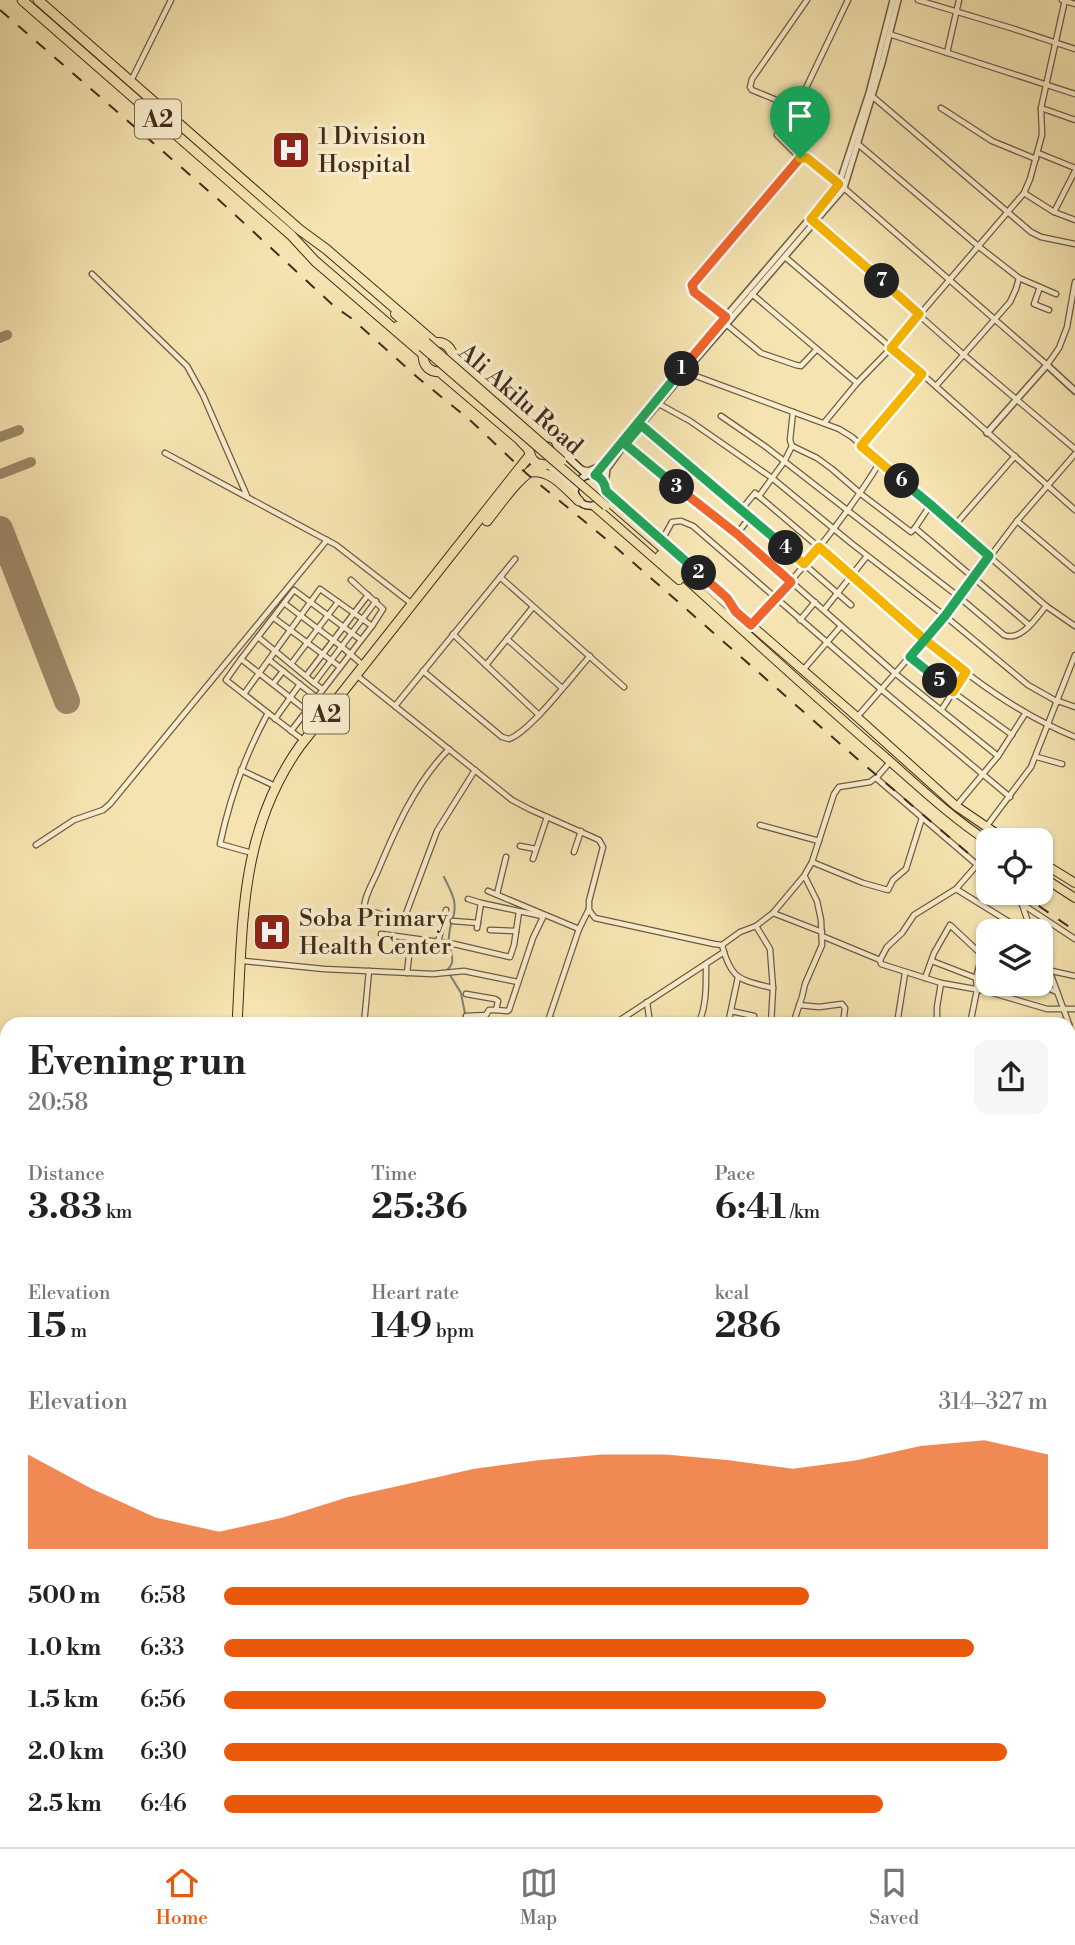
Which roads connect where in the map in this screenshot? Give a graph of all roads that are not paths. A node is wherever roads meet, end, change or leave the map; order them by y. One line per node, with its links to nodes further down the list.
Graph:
1 (22, 0): 35 (highway, A2)
2 (37, 0): 10 (highway, A2)
3 (171, 0): 17 (street)
4 (807, 0): 21 (street)
5 (848, 0): 21 (street)
6 (896, 0): 13 (street); 29 (street)
7 (918, 0): 12 (street)
8 (959, 0): 12 (street)
9 (1064, 0): 11 (street); 14 (street)
10 (48, 4): 17 (highway, A2)
11 (1075, 4)
12 (956, 12): 14 (street); 16 (street)
13 (889, 34): 16 (street); 20 (street)
14 (1056, 43): 15 (street); 18 (street)
15 (1075, 49)
16 (947, 53): 18 (street)
17 (131, 81): 35 (highway, A2)
18 (1047, 85): 19 (street); 23 (street)
19 (1075, 94)
20 (872, 96): 25 (street); 32 (street)
21 (796, 108): 27 (street)
22 (941, 108): 26 (street)
23 (1041, 108): 24 (street); 26 (street)
24 (1075, 120)
25 (858, 144): 29 (street); 37 (street)
26 (1037, 156): 28 (street); 30 (street)
27 (800, 158): 29 (street); 49 (street)
28 (1075, 170): 31 (street)
29 (841, 186): 34 (street); 41 (street)
30 (1024, 193): 31 (street); 32 (street)
31 (1054, 212): 33 (street)
32 (1007, 213): 36 (street); 37 (street)
33 (1075, 220)
34 (813, 221): 38 (street); 48 (street); 49 (street)
35 (295, 233): 52 (highway, A2); 52 (highway, A2)
36 (1075, 244)
37 (978, 246): 40 (street); 41 (street)
38 (785, 257): 44 (street); 53 (street)
39 (92, 274): 95 (street)
40 (1019, 278): 43 (street); 50 (street)
41 (949, 280): 48 (street); 50 (street)
42 (1075, 282): 46 (street)
43 (1040, 287): 45 (street); 47 (street)
44 (752, 294): 51 (street); 54 (street)
45 (1056, 294)
46 (1072, 308): 57 (street)
47 (1049, 310)
48 (919, 314): 53 (street); 56 (street)
49 (726, 317): 81 (street)
50 (994, 320): 56 (street); 57 (street)
51 (726, 324): 54 (street); 59 (street)
52 (426, 346): 55 (highway, A2); 58 (highway, A2); 140 (main road, Ali Akilu Road, bridge)
53 (891, 348): 60 (street); 61 (street)
54 (817, 349): 61 (street)
55 (453, 355): 58 (highway); 72 (highway, A2)
56 (964, 355): 62 (street); 64 (street)
57 (1046, 365): 63 (street); 64 (street)
58 (440, 372): 70 (highway, A2)
59 (685, 372): 65 (street); 66 (street)
60 (922, 374): 62 (street); 75 (street)
61 (857, 383): 68 (street)
62 (936, 386): 71 (street)
63 (1075, 391)
64 (1017, 399): 71 (street); 77 (street)
65 (659, 404): 69 (street); 89 (street)
66 (793, 412): 68 (street); 74 (street)
67 (721, 416): 82 (street)
68 (824, 423): 75 (street)
69 (641, 425): 73 (street); 99 (street)
70 (511, 433): 79 (highway, A2); 86 (highway)
71 (987, 433): 80 (street)
72 (543, 435): 76 (highway, A2); 79 (highway, A2)
73 (625, 444): 91 (street); 107 (street)
74 (792, 446): 82 (street); 93 (street)
75 (861, 446): 83 (street)
76 (559, 450): 84 (highway, A2); 85 (main road)
77 (1075, 452): 90 (street)
78 (165, 453): 95 (street)
79 (530, 453): 84 (highway, A2); 86 (highway, A2)
80 (1015, 456): 90 (street); 104 (street)
81 (607, 459): 85 (street); 88 (street)
82 (784, 462): 89 (street); 101 (street)
83 (880, 462): 93 (street); 97 (street)
84 (544, 464): 86 (highway, A2); 92 (main road)
85 (581, 469): 87 (main road)
86 (525, 470): 96 (highway); 130 (highway, A2); 183 (highway, A2)
87 (587, 475): 88 (main road); 92 (main road)
88 (595, 475): 91 (main road)
89 (772, 478): 94 (street); 105 (street)
90 (1047, 486): 100 (street); 103 (street)
91 (606, 488): 98 (main road); 109 (main road)
92 (575, 489): 96 (main road)
93 (861, 494): 101 (street); 106 (street)
94 (759, 496): 99 (street); 110 (street)
95 (248, 499): 108 (street)
96 (579, 502): 98 (main road)
97 (931, 505): 104 (street); 106 (street)
98 (594, 506): 140 (main road)
99 (741, 510): 102 (street)
100 (1075, 510)
101 (848, 511): 105 (street); 123 (street)
102 (750, 517): 107 (street); 114 (street)
103 (1017, 521): 112 (street); 115 (street)
104 (955, 525): 112 (street)
105 (834, 528): 110 (street); 111 (street)
106 (915, 528): 118 (street)
107 (737, 534): 120 (street)
108 (327, 540): 130 (street); 229 (street)
109 (662, 540): 124 (street); 140 (main road)
110 (819, 547): 114 (street); 116 (street)
111 (867, 556): 116 (street); 141 (street)
112 (989, 556): 118 (street); 132 (street)
113 (515, 559): 117 (street)
114 (804, 564): 120 (street); 121 (street)
115 (1075, 570)
116 (852, 576): 121 (street); 157 (street)
117 (500, 577): 134 (street); 154 (street)
118 (973, 578): 123 (street); 146 (street)
119 (351, 580): 122 (street)
120 (791, 582): 124 (street); 128 (street)
121 (838, 593): 131 (street); 135 (street)
122 (368, 594): 125 (street); 136 (street)
123 (959, 597): 141 (street); 146 (street)
124 (776, 598): 144 (street); 145 (street)
125 (376, 601): 133 (street); 137 (street)
126 (311, 602): 127 (street); 129 (street); 138 (street); 139 (street)
127 (338, 602): 136 (street); 138 (street)
128 (814, 602): 135 (street); 144 (street)
129 (284, 603): 139 (street); 142 (street)
130 (413, 605): 174 (highway, A2)
131 (851, 605)
132 (1046, 606): 146 (street); 149 (street)
133 (372, 607): 137 (street); 143 (street)
134 (533, 607): 156 (street); 167 (street)
135 (824, 610): 148 (street)
136 (354, 613): 143 (street); 150 (street)
137 (380, 613): 147 (street)
138 (328, 615): 150 (street); 151 (street)
139 (301, 616): 151 (street); 152 (street)
140 (733, 616): 145 (main road, Ali Akilu Road); 213 (main road, Ali Akilu Road)
141 (945, 616): 157 (street); 195 (street)
142 (274, 618): 152 (street); 155 (street)
143 (362, 619): 147 (street); 153 (street)
144 (800, 620): 161 (street)
145 (751, 625): 177 (main road, Ali Akilu Road)
146 (1029, 625)
147 (372, 626): 159 (street)
148 (841, 626): 161 (street); 181 (street)
149 (1075, 626)
150 (344, 627): 153 (street); 158 (street)
151 (318, 628): 158 (street); 160 (street)
152 (290, 630): 160 (street); 163 (street)
153 (352, 634): 159 (street); 162 (street)
154 (453, 634): 173 (street); 176 (street)
155 (258, 637): 163 (street); 169 (street)
156 (507, 639): 173 (street); 188 (street)
157 (924, 639): 168 (street); 178 (street)
158 (334, 640): 162 (street); 165 (street)
159 (361, 640): 164 (street)
160 (307, 642): 165 (street); 172 (street)
161 (827, 642): 177 (street); 190 (street)
162 (342, 647): 164 (street); 171 (street)
163 (275, 651): 170 (street); 172 (street)
164 (350, 653): 174 (street); 175 (street)
165 (323, 654): 171 (street); 182 (street)
166 (1075, 655): 195 (street)
167 (590, 656): 187 (street); 188 (street)
168 (910, 657): 181 (street); 191 (street)
169 (241, 659): 180 (street); 192 (street)
170 (269, 660): 179 (street); 180 (street)
171 (331, 660): 175 (street); 184 (street)
172 (292, 665): 179 (street); 182 (street)
173 (486, 665): 202 (street)
174 (364, 666): 209 (highway, A2)
175 (340, 667): 189 (street)
176 (423, 671): 196 (street); 202 (street)
177 (803, 671): 203 (main road, Ali Akilu Road)
178 (966, 672): 191 (street); 201 (street)
179 (285, 673): 185 (street); 186 (street)
180 (259, 674): 185 (street); 192 (street)
181 (896, 674): 190 (street); 198 (street)
182 (306, 676): 184 (street)
183 (360, 677): 196 (street); 270 (highway, A2)
184 (314, 683): 189 (street)
185 (273, 684): 194 (street)
186 (300, 684): 193 (street); 194 (street)
187 (624, 687)
188 (562, 688): 202 (street)
189 (322, 689): 193 (street)
190 (882, 690): 203 (street); 217 (street)
191 (953, 692): 198 (street); 207 (street)
192 (244, 694): 200 (street)
193 (316, 697): 199 (street)
194 (290, 698): 199 (street); 204 (street)
195 (1058, 701): 197 (street); 205 (street)
196 (395, 706): 210 (street)
197 (1075, 707)
198 (942, 709): 211 (street)
199 (306, 710): 206 (street)
200 (268, 713): 204 (street); 215 (street)
201 (1025, 714): 205 (street); 207 (street)
202 (539, 715)
203 (857, 717): 221 (main road, Ali Akilu Road)
204 (275, 719): 206 (street)
205 (1049, 726): 208 (street); 212 (street)
206 (291, 731): 209 (street)
207 (1012, 735): 211 (street)
208 (1075, 737)
209 (304, 741): 219 (highway, A2)
210 (449, 749): 216 (street); 216 (street)
211 (998, 756): 217 (street)
212 (1037, 757): 214 (street); 220 (street)
213 (890, 762): 218 (street); 227 (main road, Ali Akilu Road)
214 (1062, 764)
215 (241, 770): 219 (street); 233 (street)
216 (475, 770): 222 (street)
217 (983, 775): 220 (street); 221 (street)
218 (876, 778): 223 (street); 228 (street)
219 (275, 786): 233 (highway, A2)
220 (1010, 797): 225 (street)
221 (956, 806): 225 (main road, Ali Akilu Road)
222 (547, 817): 226 (street); 231 (street)
223 (922, 818): 236 (street); 237 (street)
224 (760, 825): 228 (street)
225 (986, 827)
226 (581, 831): 232 (street); 251 (street)
227 (976, 832)
228 (819, 841): 236 (street)
229 (36, 845)
230 (520, 846): 231 (street)
231 (536, 849): 235 (street)
232 (574, 852)
233 (252, 853): 299 (highway, A2)
234 (506, 857): 245 (street)
235 (533, 859)
236 (812, 862): 240 (street)
237 (976, 864)
238 (976, 866): 243 (street)
239 (1053, 869): 241 (main road)
240 (804, 876): 253 (street); 262 (street)
241 (1075, 883)
242 (1053, 884): 246 (main road)
243 (956, 889): 255 (street); 269 (street)
244 (488, 891): 245 (street)
245 (497, 894): 254 (street)
246 (1075, 898)
247 (468, 899): 248 (street)
248 (481, 902): 252 (street); 256 (street)
249 (1024, 905): 264 (street)
250 (446, 910): 265 (street)
251 (589, 910): 258 (street); 266 (street)
252 (519, 912): 254 (street); 260 (street)
253 (774, 914): 257 (street); 262 (street)
254 (543, 916): 258 (street); 282 (street)
255 (1005, 919)
256 (453, 921)
257 (756, 926): 266 (street); 284 (street)
258 (579, 929): 302 (street)
259 (490, 930): 260 (street)
260 (516, 931): 265 (street)
261 (381, 934): 263 (street)
262 (822, 934): 269 (street); 292 (street)
263 (411, 939): 265 (street); 275 (street)
264 (1075, 939)
265 (438, 942)
266 (722, 945): 268 (street)
267 (976, 949): 271 (street)
268 (724, 952): 272 (street); 278 (street)
269 (880, 960): 276 (street)
270 (244, 961): 273 (street); 300 (highway, A2)
271 (932, 961): 280 (street); 281 (street)
272 (706, 964): 291 (street); 305 (street)
273 (369, 971): 275 (street); 301 (street)
274 (1053, 971): 277 (street)
275 (407, 973): 282 (street)
276 (905, 973): 280 (street); 310 (street)
277 (1075, 976)
278 (738, 977): 284 (street); 296 (street)
279 (1053, 977): 287 (street)
280 (925, 978): 283 (street)
281 (976, 978)
282 (518, 982): 295 (street)
283 (941, 983): 285 (street); 311 (street)
284 (773, 988): 307 (street)
285 (976, 990)
286 (1053, 990): 287 (street)
287 (1058, 992): 293 (street)
288 (466, 994): 295 (street)
289 (976, 995): 312 (street)
290 (999, 996): 293 (street)
291 (647, 1002): 303 (street); 304 (street)
292 (799, 1005): 308 (street); 309 (street)
293 (1064, 1009): 294 (street); 313 (street)
294 (1075, 1009)
295 (496, 1010): 297 (street)
296 (731, 1011): 298 (street); 306 (street)
297 (466, 1016)
298 (754, 1016)
299 (239, 1017)
300 (240, 1017)
301 (365, 1017)
302 (549, 1017)
303 (624, 1017)
304 (649, 1017)
305 (701, 1017)
306 (730, 1017)
307 (771, 1017)
308 (795, 1017)
309 (844, 1017)
310 (898, 1017)
311 (937, 1017)
312 (971, 1017)
313 (1067, 1017)

